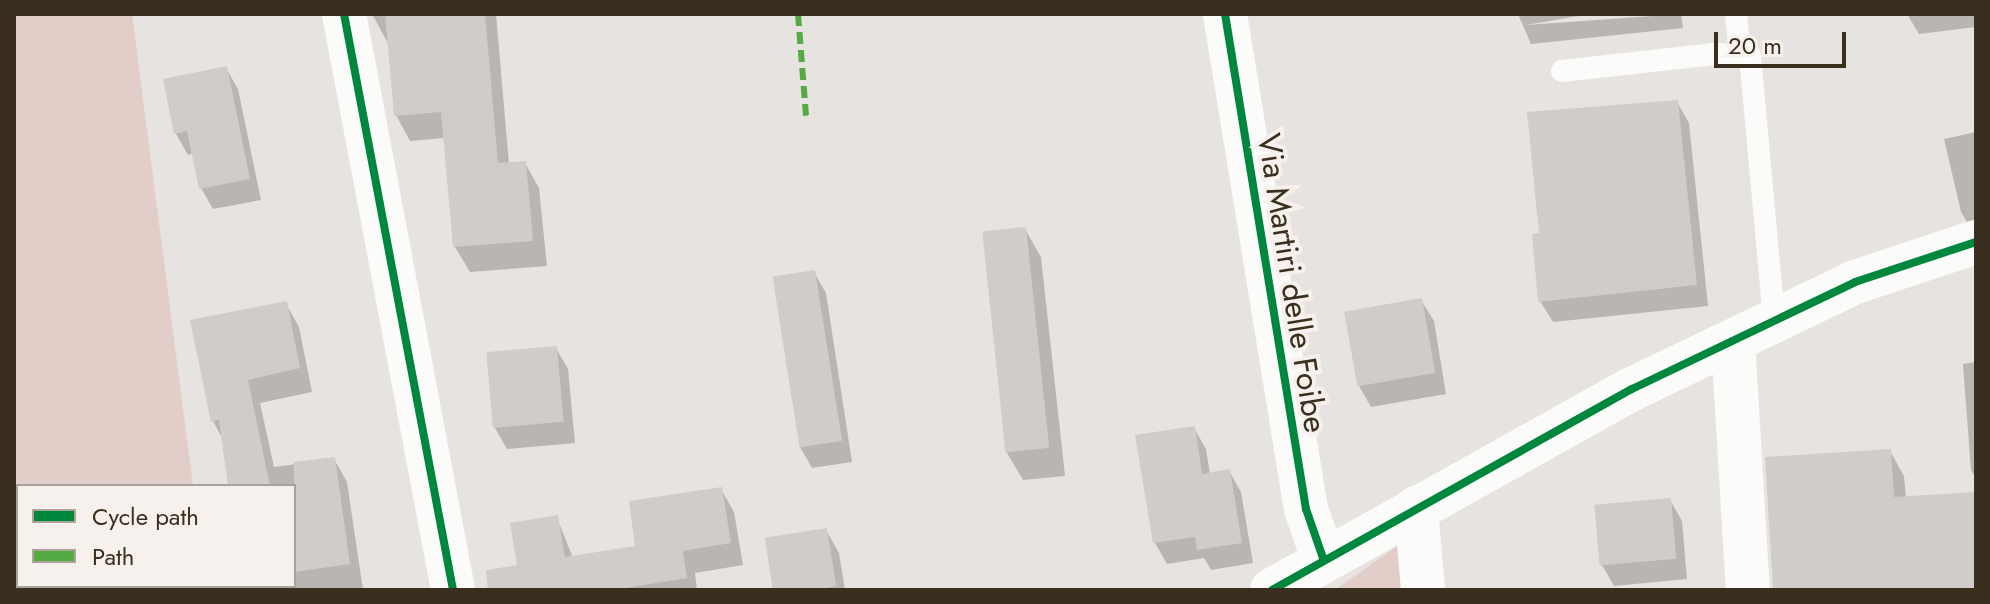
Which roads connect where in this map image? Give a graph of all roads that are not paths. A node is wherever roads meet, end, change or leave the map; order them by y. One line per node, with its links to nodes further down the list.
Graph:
1 (344, 14): 11 (street)
2 (1225, 14): 10 (street, Via Martiri delle Foibe)
3 (1736, 14): 4 (lane)
4 (1740, 52): 5 (lane); 7 (lane)
5 (1562, 71)
6 (1976, 242): 7 (street)
7 (1774, 321): 8 (street)
8 (1719, 348): 9 (street); 14 (street); 15 (street)
9 (1416, 508): 10 (street); 13 (street)
10 (1323, 558): 12 (street)
11 (453, 590)
12 (1272, 590)
13 (1423, 590)
14 (1718, 590)
15 (1748, 590)

